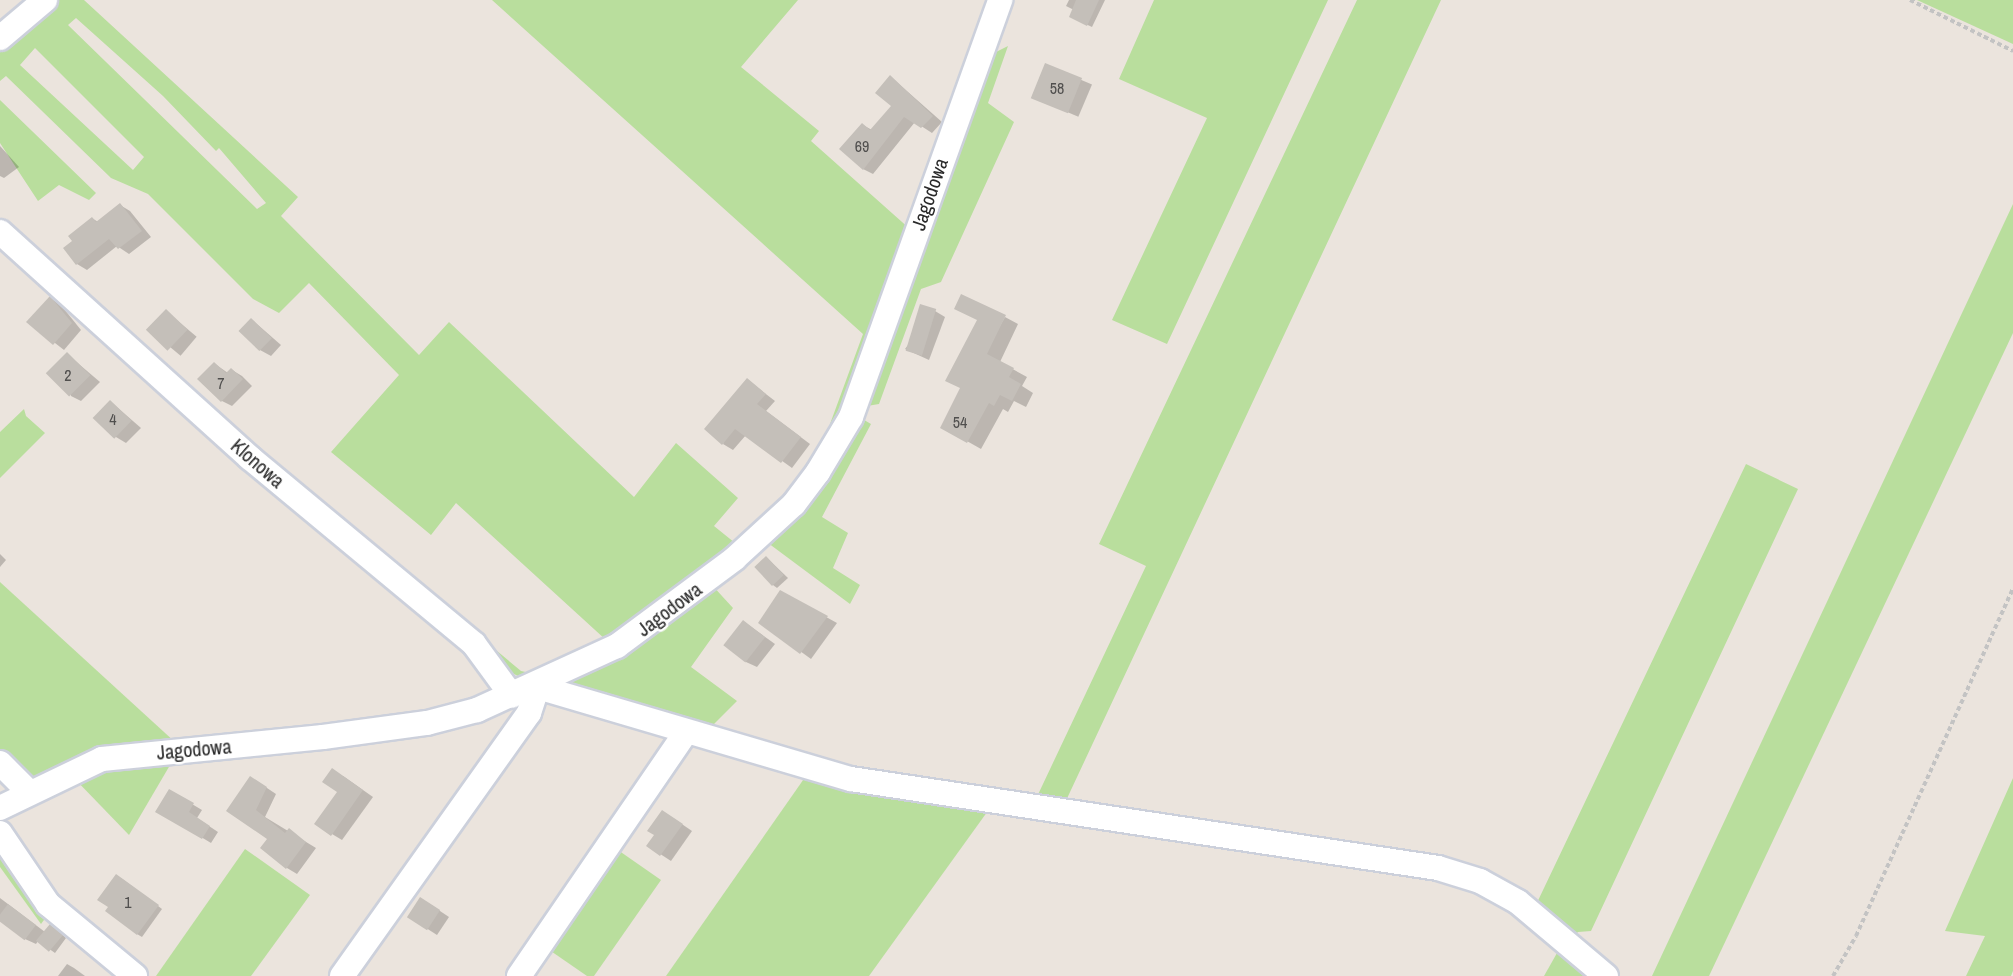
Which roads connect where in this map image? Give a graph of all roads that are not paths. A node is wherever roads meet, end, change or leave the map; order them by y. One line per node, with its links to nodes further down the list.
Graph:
1 (45, 0): 3 (street)
2 (1000, 0): 5 (street, Jagodowa)
3 (0, 38)
4 (0, 232): 5 (street, Klonowa)
5 (528, 690): 6 (street); 8 (street, Jagodowa); 12 (street)
6 (686, 732): 13 (street); 14 (street)
7 (0, 763): 8 (street)
8 (30, 793): 9 (street, Jagodowa)
9 (0, 808)
10 (0, 832): 11 (street)
11 (135, 976)
12 (342, 976)
13 (519, 976)
14 (1606, 976)

